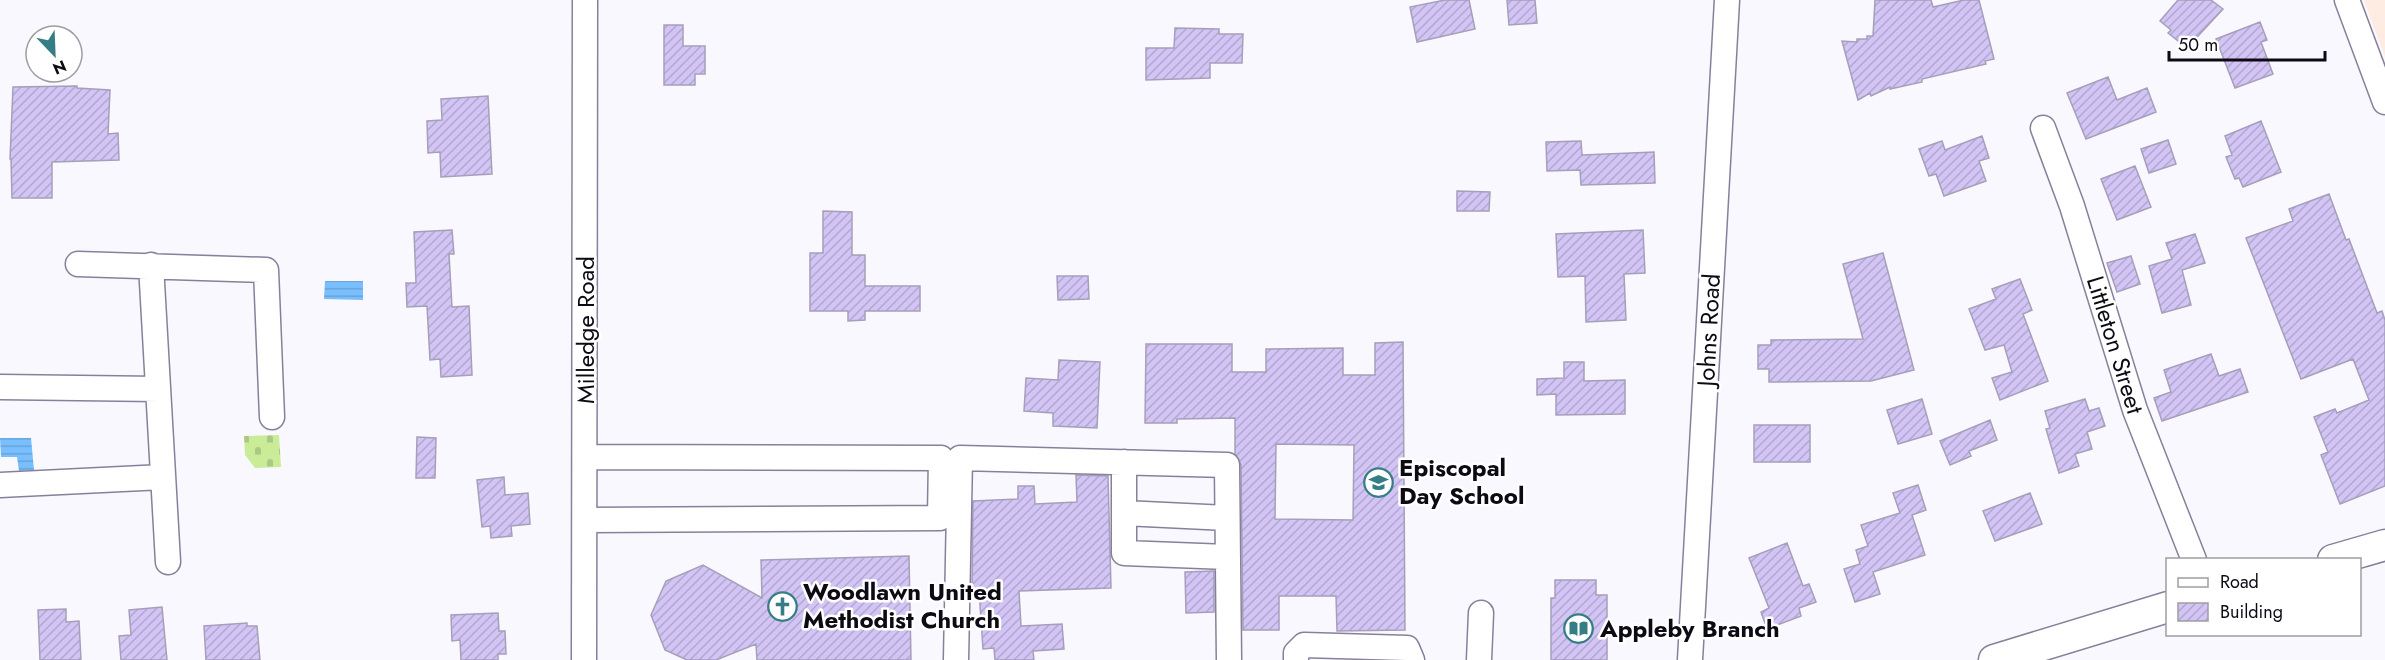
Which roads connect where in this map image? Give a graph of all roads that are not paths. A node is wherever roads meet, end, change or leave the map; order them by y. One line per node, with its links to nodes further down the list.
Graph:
1 (585, 0): 11 (street, Milledge Road)
2 (1727, 0): 32 (street, Johns Road)
3 (2347, 0): 4 (street)
4 (2385, 102)
5 (2043, 128): 21 (street, Littleton Street)
6 (78, 264): 7 (street)
7 (151, 265): 9 (street); 10 (street)
8 (0, 387): 9 (street)
9 (158, 389): 14 (street)
10 (272, 417)
11 (586, 457): 12 (street); 18 (street, Milledge Road)
12 (951, 458): 13 (street); 18 (street); 27 (street)
13 (1124, 462): 16 (street); 17 (street)
14 (163, 477): 15 (street); 23 (street)
15 (0, 486)
16 (1124, 513): 17 (street); 20 (street)
17 (1227, 518): 20 (street)
18 (586, 520): 26 (street, Milledge Road)
19 (2385, 545): 22 (main road)
20 (1227, 557): 28 (street)
21 (2193, 558)
22 (2340, 558)
23 (168, 562)
24 (2166, 608): 33 (main road)
25 (1481, 613): 31 (street)
26 (584, 660)
27 (956, 660)
28 (1229, 660)
29 (1296, 660): 30 (street)
30 (1412, 660)
31 (1479, 660)
32 (1690, 660)
33 (1994, 660)

